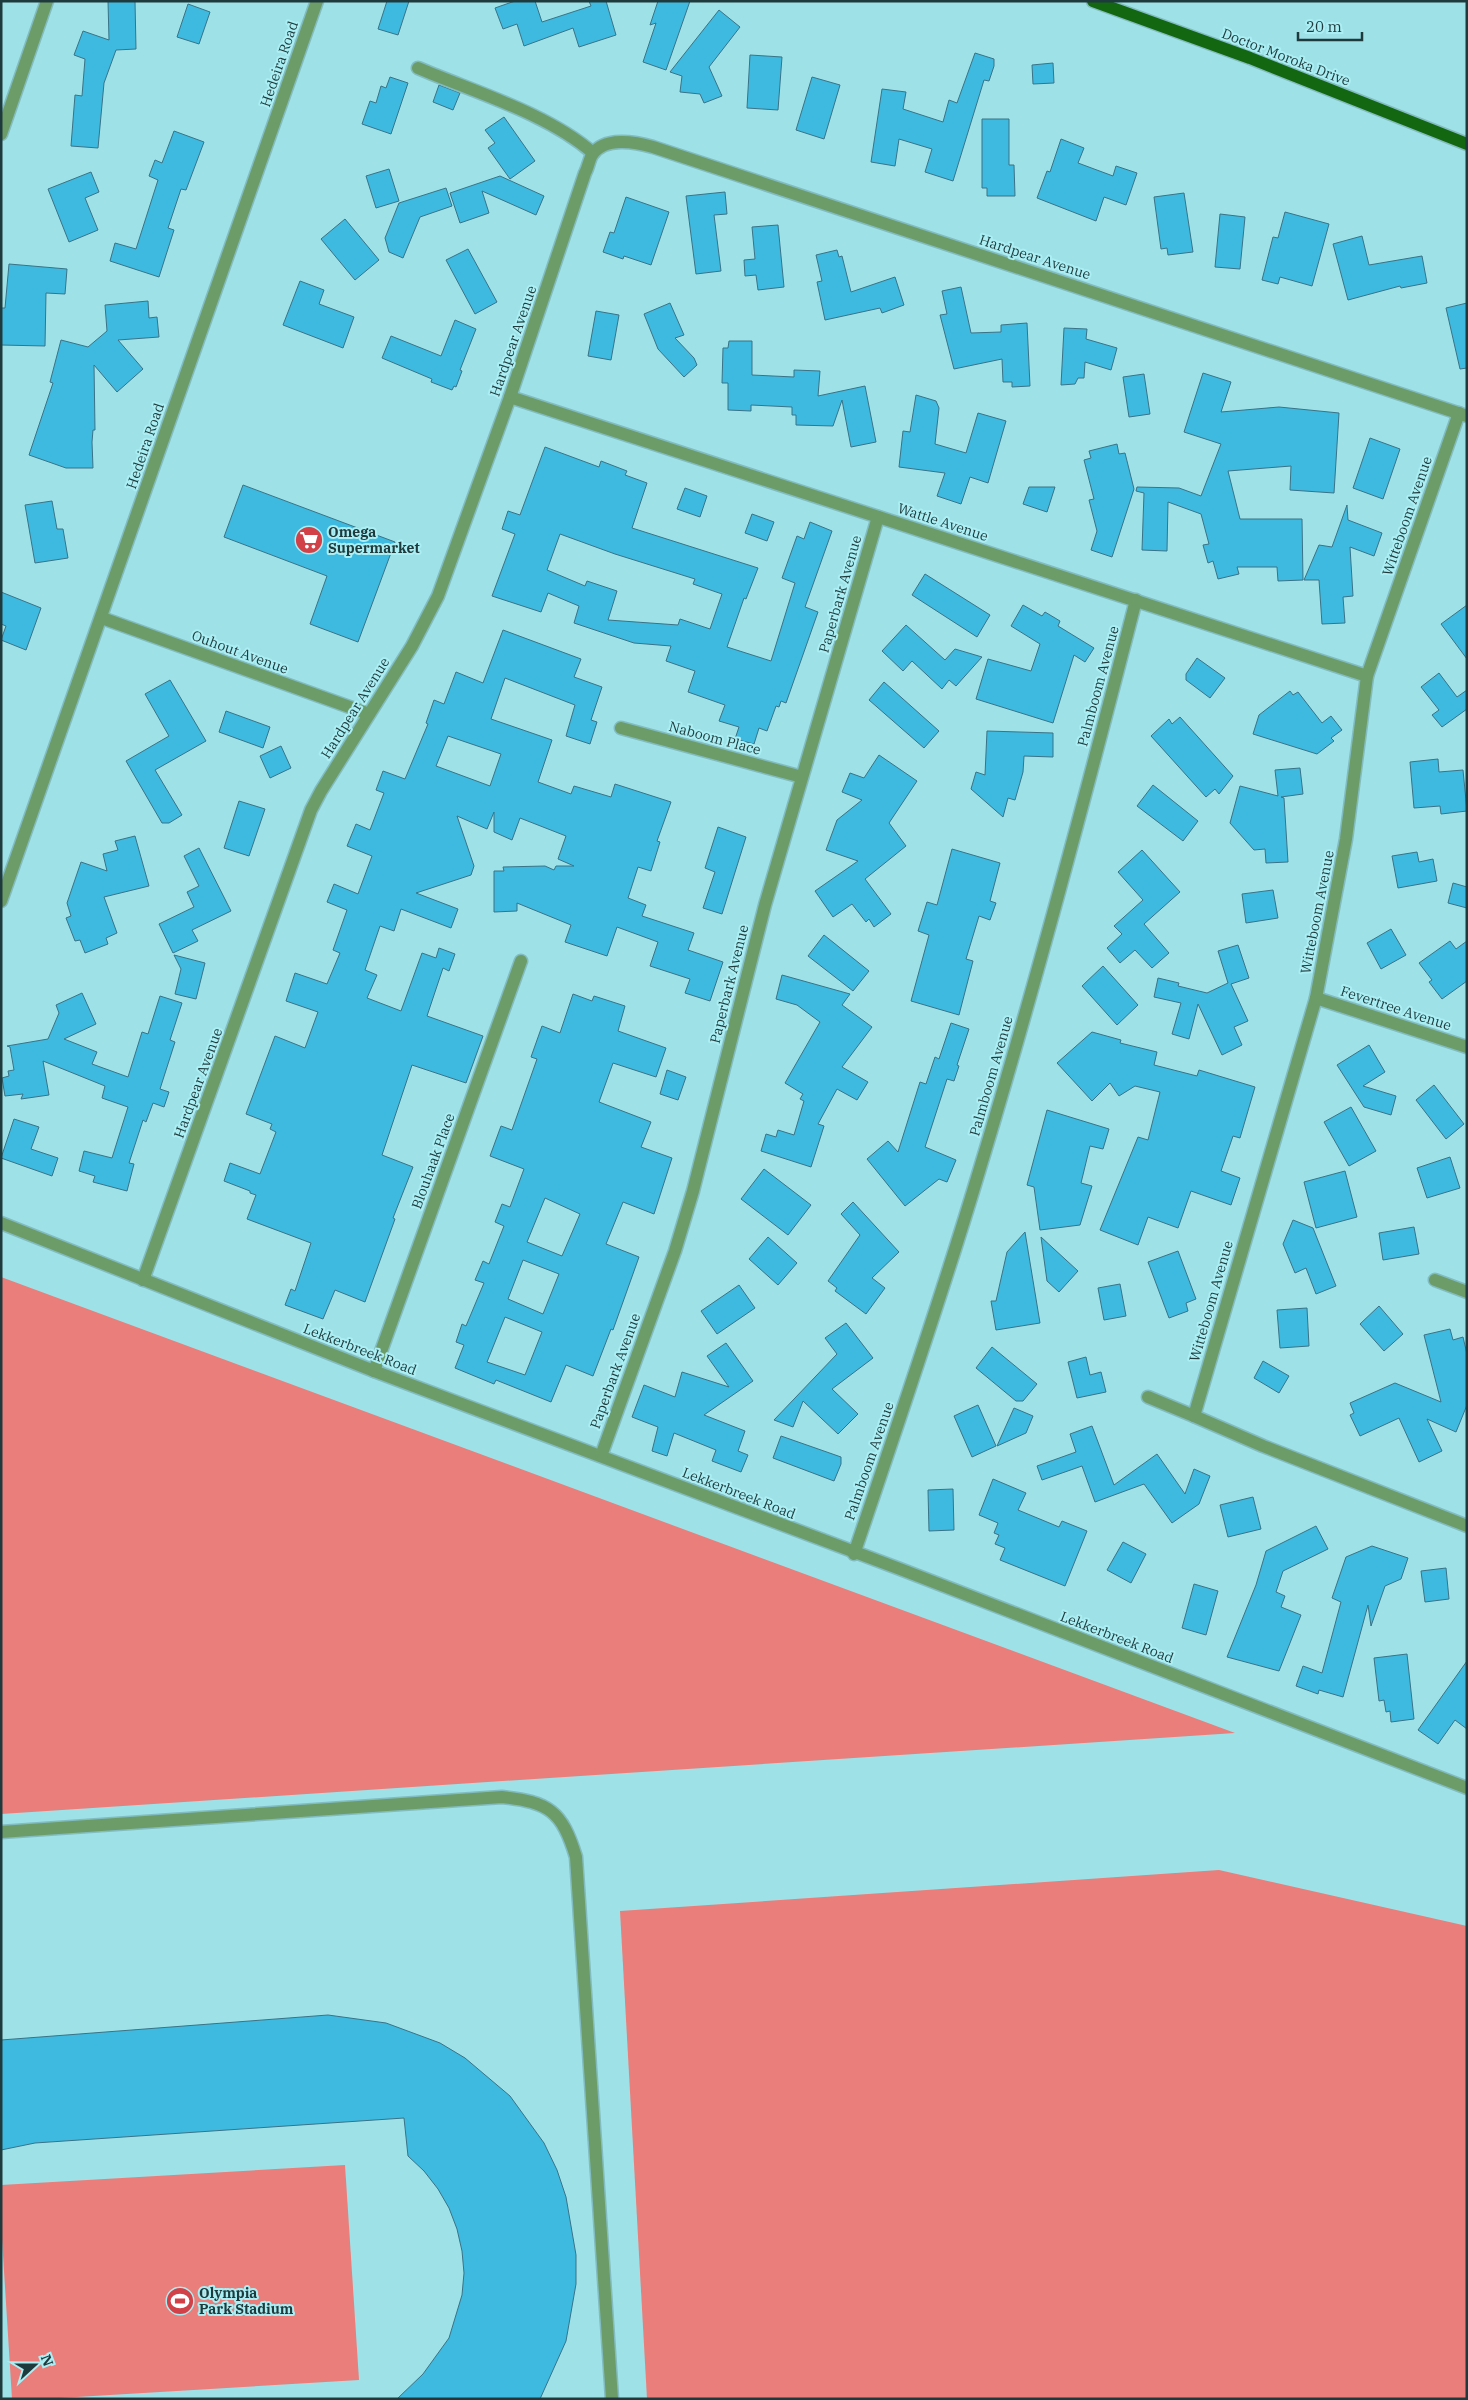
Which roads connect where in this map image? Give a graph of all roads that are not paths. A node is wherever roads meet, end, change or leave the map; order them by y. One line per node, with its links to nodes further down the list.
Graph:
1 (47, 1): 5 (street)
2 (317, 1): 12 (street, Hedeira Road)
3 (1093, 1): 6 (main road, Doctor Moroka Drive)
4 (418, 68): 7 (street)
5 (1, 134)
6 (1467, 144)
7 (593, 153): 8 (street, Hardpear Avenue); 9 (street, Hardpear Avenue)
8 (510, 397): 10 (street, Wattle Avenue); 14 (street, Hardpear Avenue)
9 (1463, 414): 13 (street, Witteboom Avenue)
10 (878, 517): 11 (street, Wattle Avenue); 16 (street, Paperbark Avenue)
11 (1136, 600): 13 (street, Wattle Avenue); 30 (street, Palmboom Avenue)
12 (102, 618): 14 (street, Ouhout Avenue); 17 (street, Hedeira Road)
13 (1368, 676): 19 (street, Witteboom Avenue)
14 (369, 714): 22 (street, Hardpear Avenue)
15 (620, 728): 16 (street, Naboom Place)
16 (802, 777): 28 (street, Paperbark Avenue)
17 (1, 901)
18 (521, 961): 25 (street, Blouhaak Place)
19 (1316, 998): 20 (street, Fevertree Avenue); 27 (street, Witteboom Avenue)
20 (1467, 1047)
21 (1, 1223): 22 (street, Lekkerbreek Road)
22 (144, 1280): 25 (street, Lekkerbreek Road)
23 (1435, 1280): 24 (street)
24 (1467, 1292)
25 (374, 1371): 28 (street, Lekkerbreek Road)
26 (1148, 1397): 27 (street)
27 (1194, 1416): 29 (street)
28 (601, 1456): 30 (street, Lekkerbreek Road)
29 (1467, 1526)
30 (854, 1554): 31 (street, Lekkerbreek Road)
31 (1467, 1788)
32 (1, 1832): 33 (street)
33 (612, 2399)

